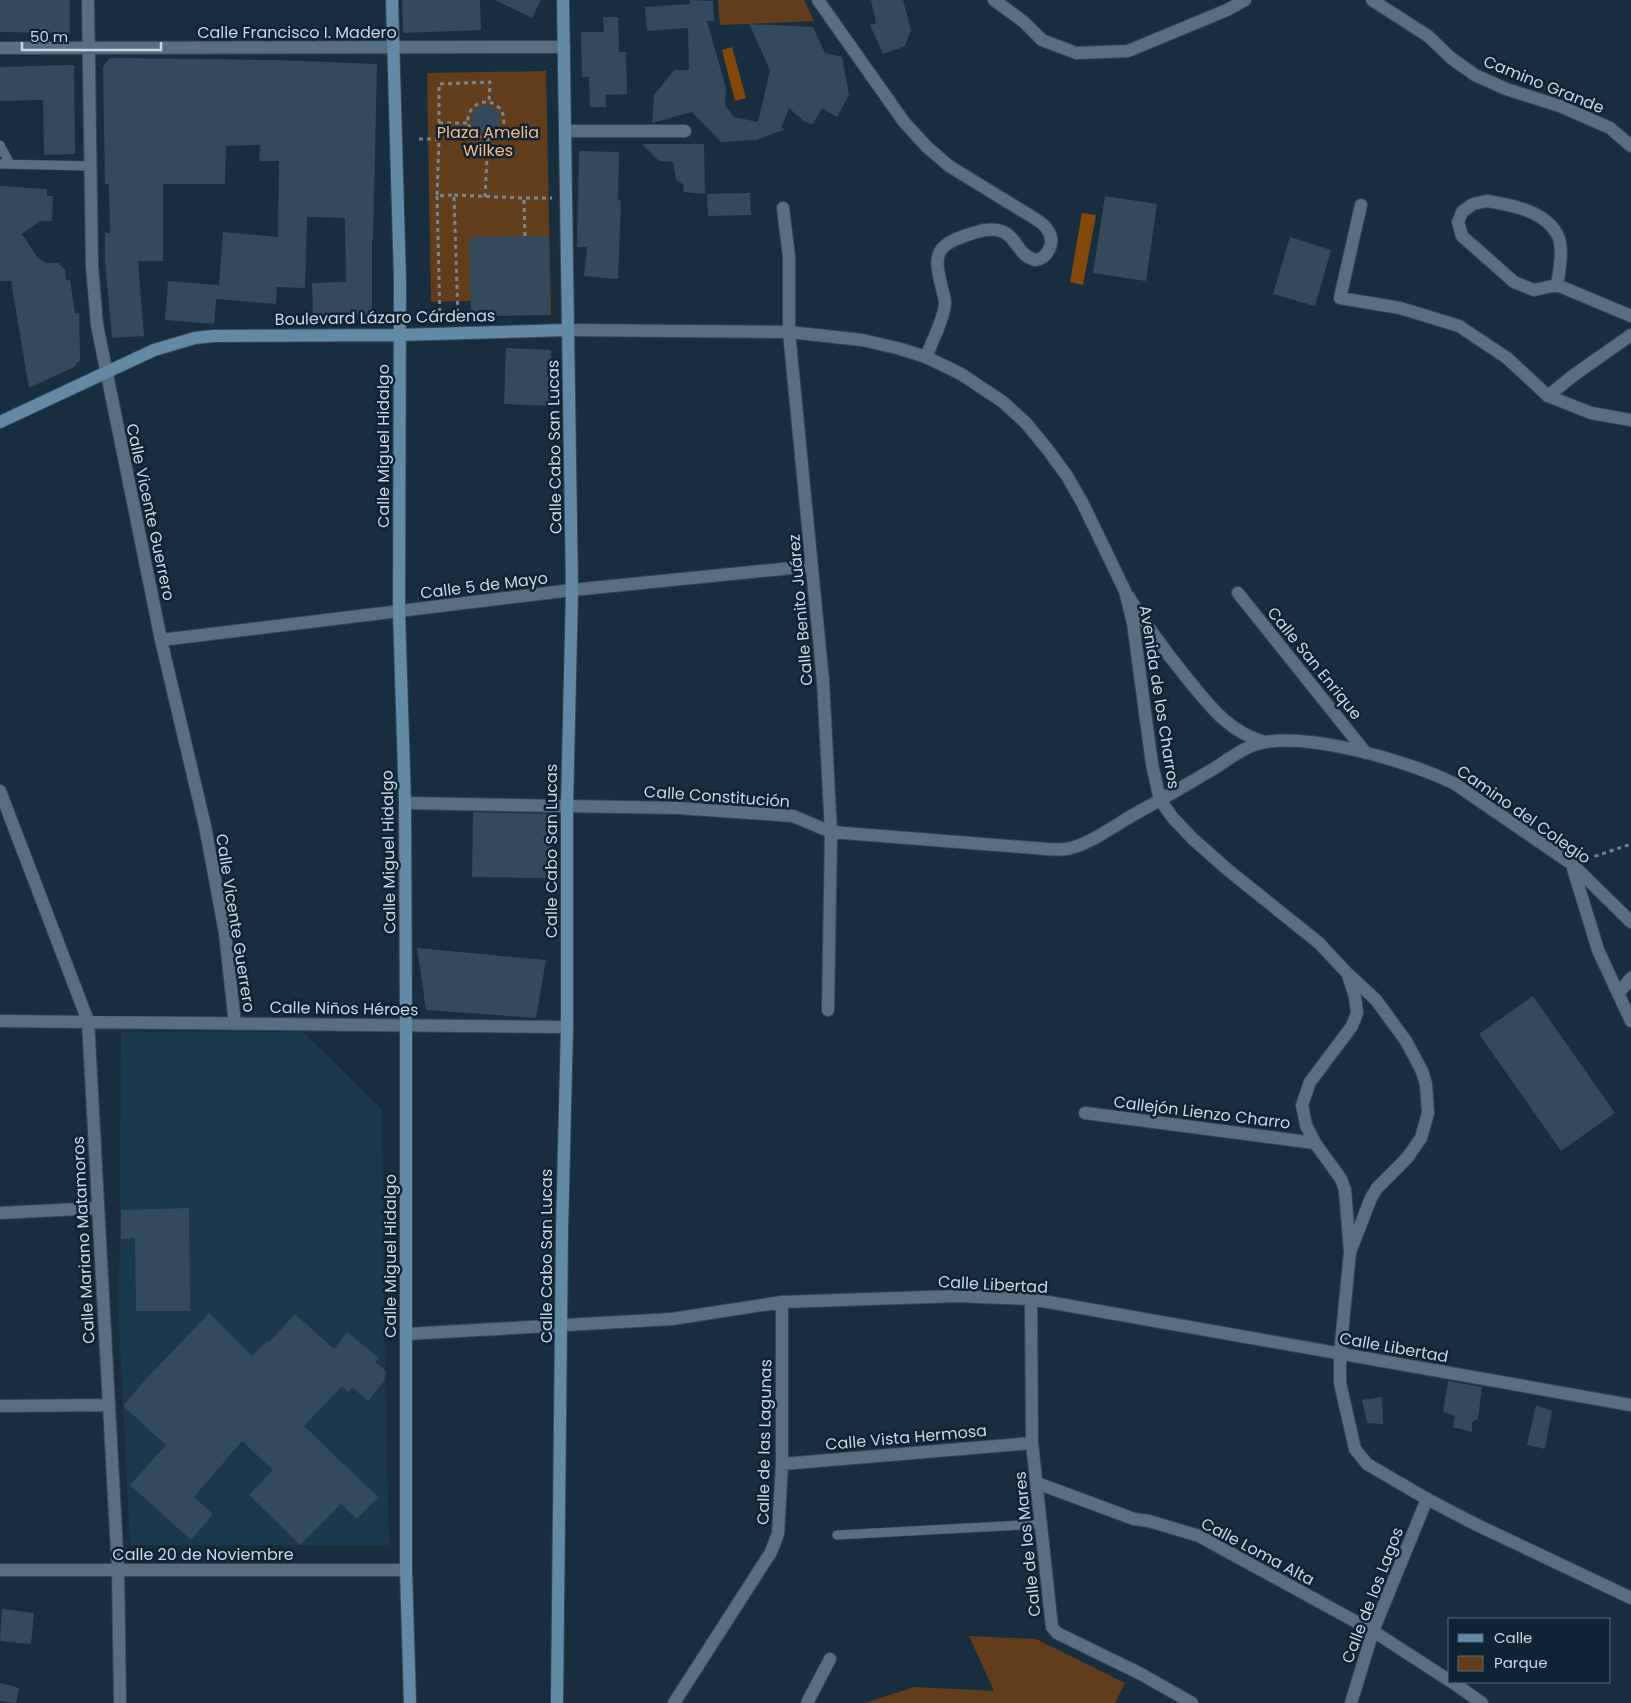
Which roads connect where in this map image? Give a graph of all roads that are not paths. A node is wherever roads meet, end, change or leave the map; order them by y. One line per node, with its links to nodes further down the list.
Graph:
1 (88, 0): 10 (street, Calle Vicente Guerrero)
2 (392, 0): 11 (main road, Calle Miguel Hidalgo)
3 (563, 0): 8 (main road, Calle Cabo San Lucas)
4 (818, 0): 26 (street)
5 (994, 0): 6 (street)
6 (1245, 0)
7 (1372, 0): 15 (street, Camino Grande)
8 (564, 47): 11 (street, Calle Francisco I. Madero); 12 (main road, Calle Cabo San Lucas)
9 (0, 48): 10 (street, Calle Francisco I. Madero)
10 (89, 48): 11 (street, Calle Francisco I. Madero); 17 (street, Calle Vicente Guerrero)
11 (393, 49): 24 (main road, Calle Miguel Hidalgo)
12 (566, 131): 13 (street); 22 (main road, Calle Cabo San Lucas)
13 (685, 131)
14 (0, 145): 16 (lane)
15 (1631, 146)
16 (5, 164): 17 (lane)
17 (91, 166): 27 (street, Calle Vicente Guerrero)
18 (1361, 205): 28 (street)
19 (783, 208): 23 (street, Calle Benito Juárez)
20 (1557, 285): 20 (street); 21 (street)
21 (1631, 316)
22 (568, 330): 23 (street, Boulevard Lázaro Cárdenas); 24 (main road, Boulevard Lázaro Cárdenas); 32 (main road, Calle Cabo San Lucas)
23 (789, 332): 26 (street, Avenida de los Charros); 31 (street, Calle Benito Juárez)
24 (399, 335): 27 (main road, Boulevard Lázaro Cárdenas); 35 (main road, Calle Miguel Hidalgo)
25 (1631, 335): 28 (street)
26 (926, 357): 33 (street, Avenida de los Charros)
27 (106, 372): 30 (main road, Boulevard Lázaro Cárdenas); 36 (street, Calle Vicente Guerrero)
28 (1548, 396): 29 (street)
29 (1631, 420)
30 (0, 422)
31 (812, 566): 32 (street, Calle 5 de Mayo); 43 (street, Calle Benito Juárez)
32 (572, 590): 35 (street, Calle 5 de Mayo); 42 (main road, Calle Cabo San Lucas)
33 (1125, 591): 37 (street); 40 (street, Avenida de los Charros)
34 (1238, 593): 38 (street, Calle San Enrique)
35 (399, 612): 36 (street, Calle 5 de Mayo); 41 (main road, Calle Miguel Hidalgo)
36 (161, 640): 53 (street, Calle Vicente Guerrero)
37 (1265, 742): 38 (street, Camino del Colegio); 40 (street, Camino del Colegio)
38 (1366, 753): 44 (street, Camino del Colegio)
39 (0, 791): 51 (street, Calle Mariano Matamoros)
40 (1160, 800): 43 (street, Calle Constitución); 46 (street, Avenida de los Charros)
41 (404, 803): 42 (street, Calle Constitución); 54 (main road, Calle Miguel Hidalgo)
42 (567, 806): 43 (street, Calle Constitución); 55 (main road, Calle Cabo San Lucas)
43 (832, 832): 49 (street, Calle Benito Juárez)
44 (1572, 864): 45 (street, Camino del Colegio); 48 (street)
45 (1631, 922)
46 (1347, 973): 57 (street); 60 (street, Avenida de los Charros)
47 (1631, 978): 48 (street)
48 (1618, 994): 52 (street)
49 (828, 1010)
50 (0, 1020): 51 (street, Calle Niños Héroes)
51 (88, 1021): 53 (street, Calle Niños Héroes); 58 (street, Calle Mariano Matamoros)
52 (1631, 1022)
53 (235, 1024): 54 (street, Calle Niños Héroes)
54 (406, 1025): 55 (street, Calle Niños Héroes); 64 (main road, Calle Miguel Hidalgo)
55 (567, 1027): 63 (main road, Calle Cabo San Lucas)
56 (1085, 1113): 57 (street, Callejón Lienzo Charro)
57 (1315, 1143): 60 (street, Avenida de los Charros)
58 (98, 1208): 59 (street); 66 (street, Calle Mariano Matamoros)
59 (0, 1213)
60 (1350, 1252): 65 (street, Avenida de los Charros)
61 (1030, 1299): 62 (street, Calle Libertad); 65 (street, Calle Libertad); 69 (street, Calle de los Mares)
62 (782, 1302): 63 (street, Calle Libertad); 70 (street, Calle de las Lagunas)
63 (562, 1326): 64 (street, Calle Libertad); 85 (main road, Calle Cabo San Lucas)
64 (406, 1334): 77 (main road, Calle Miguel Hidalgo)
65 (1340, 1354): 67 (street, Calle Libertad); 72 (street, Avenida de los Charros)
66 (109, 1405): 68 (street); 76 (street, Calle Mariano Matamoros)
67 (1631, 1405)
68 (0, 1406)
69 (1032, 1443): 70 (street, Calle Vista Hermosa); 71 (street, Calle de los Mares)
70 (782, 1464): 86 (street, Calle de las Lagunas)
71 (1037, 1482): 73 (street, Calle de los Mares); 79 (street, Calle Loma Alta)
72 (1427, 1500): 78 (street, Avenida de los Charros); 79 (street, Calle de los Lagos)
73 (1041, 1524): 74 (lane); 88 (street, Calle de los Mares)
74 (837, 1535)
75 (0, 1570): 76 (street, Calle 20 de Noviembre)
76 (118, 1570): 77 (street, Calle 20 de Noviembre); 83 (street, Calle Mariano Matamoros)
77 (406, 1570): 84 (main road, Calle Miguel Hidalgo)
78 (1631, 1598)
79 (1373, 1631): 81 (street, Calle Loma Alta); 89 (street, Calle de los Lagos)
80 (830, 1659): 87 (street)
81 (1448, 1679)
82 (1454, 1683): 90 (street, Calle Loma Alta)
83 (120, 1703)
84 (410, 1703)
85 (557, 1703)
86 (674, 1703)
87 (807, 1703)
88 (1192, 1703)
89 (1351, 1703)
90 (1482, 1703)

